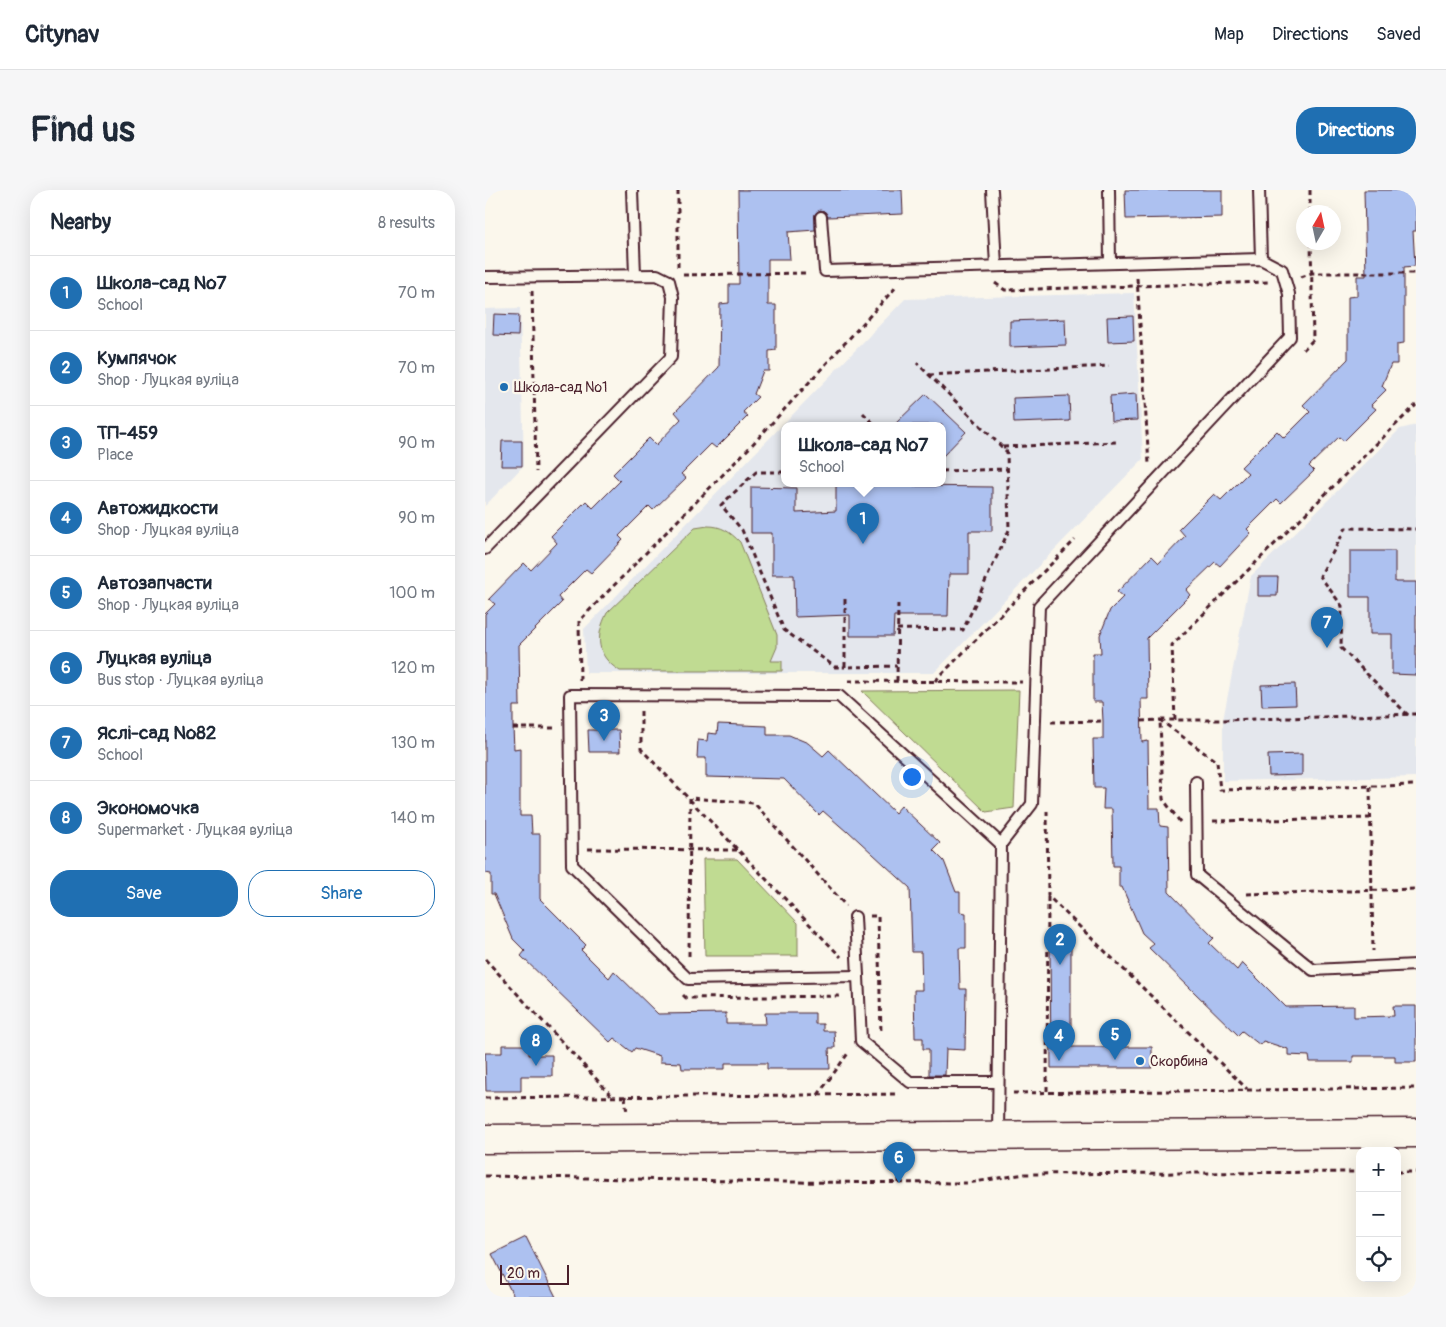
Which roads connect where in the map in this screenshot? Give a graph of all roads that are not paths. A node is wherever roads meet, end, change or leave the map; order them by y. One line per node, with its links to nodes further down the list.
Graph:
1 (632, 190): 9 (lane)
2 (992, 190): 8 (lane)
3 (1109, 190): 7 (lane)
4 (1259, 190): 6 (lane)
5 (821, 217): 8 (lane)
6 (1261, 259): 7 (lane); 13 (lane)
7 (1110, 263): 8 (lane)
8 (996, 266)
9 (635, 275): 10 (lane); 11 (lane)
10 (485, 276)
11 (485, 549)
12 (1196, 782): 15 (lane)
13 (1001, 844): 16 (lane); 17 (lane)
14 (855, 917): 16 (lane)
15 (1416, 965)
16 (858, 976): 17 (lane)
17 (998, 1082): 19 (lane)
18 (1416, 1133): 19 (main road)
19 (998, 1137): 20 (main road)
20 (485, 1140)

